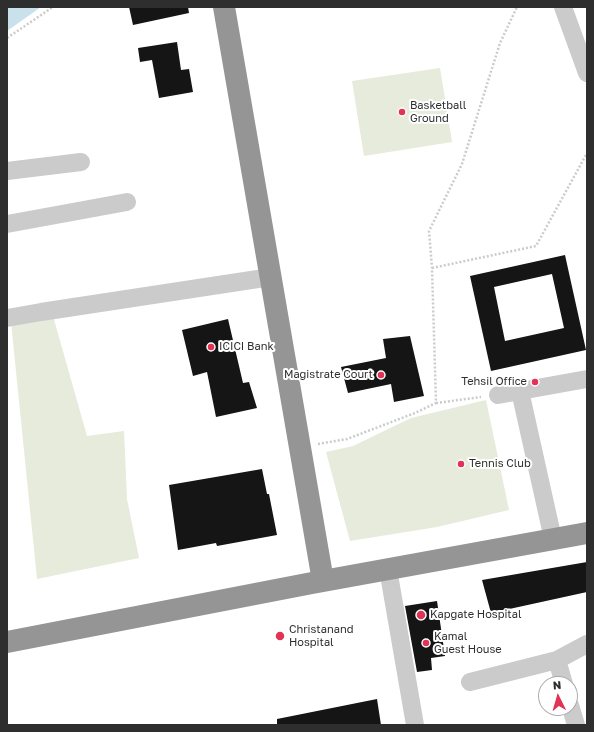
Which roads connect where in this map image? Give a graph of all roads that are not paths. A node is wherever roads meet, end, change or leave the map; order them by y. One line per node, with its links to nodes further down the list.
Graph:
1 (224, 7): 8 (highway)
2 (563, 7): 3 (street)
3 (587, 73)
4 (80, 162): 5 (street)
5 (7, 171)
6 (127, 202): 7 (street)
7 (7, 224)
8 (271, 277): 9 (street); 16 (highway)
9 (7, 318)
10 (587, 379): 11 (street)
11 (520, 391): 12 (street); 14 (street)
12 (498, 395)
13 (587, 533): 14 (highway)
14 (552, 539): 15 (highway)
15 (388, 569): 16 (highway); 22 (street)
16 (323, 581): 17 (highway)
17 (7, 642)
18 (587, 644): 19 (street)
19 (557, 660): 20 (street); 21 (street)
20 (562, 676)
21 (470, 682)
22 (415, 725)

